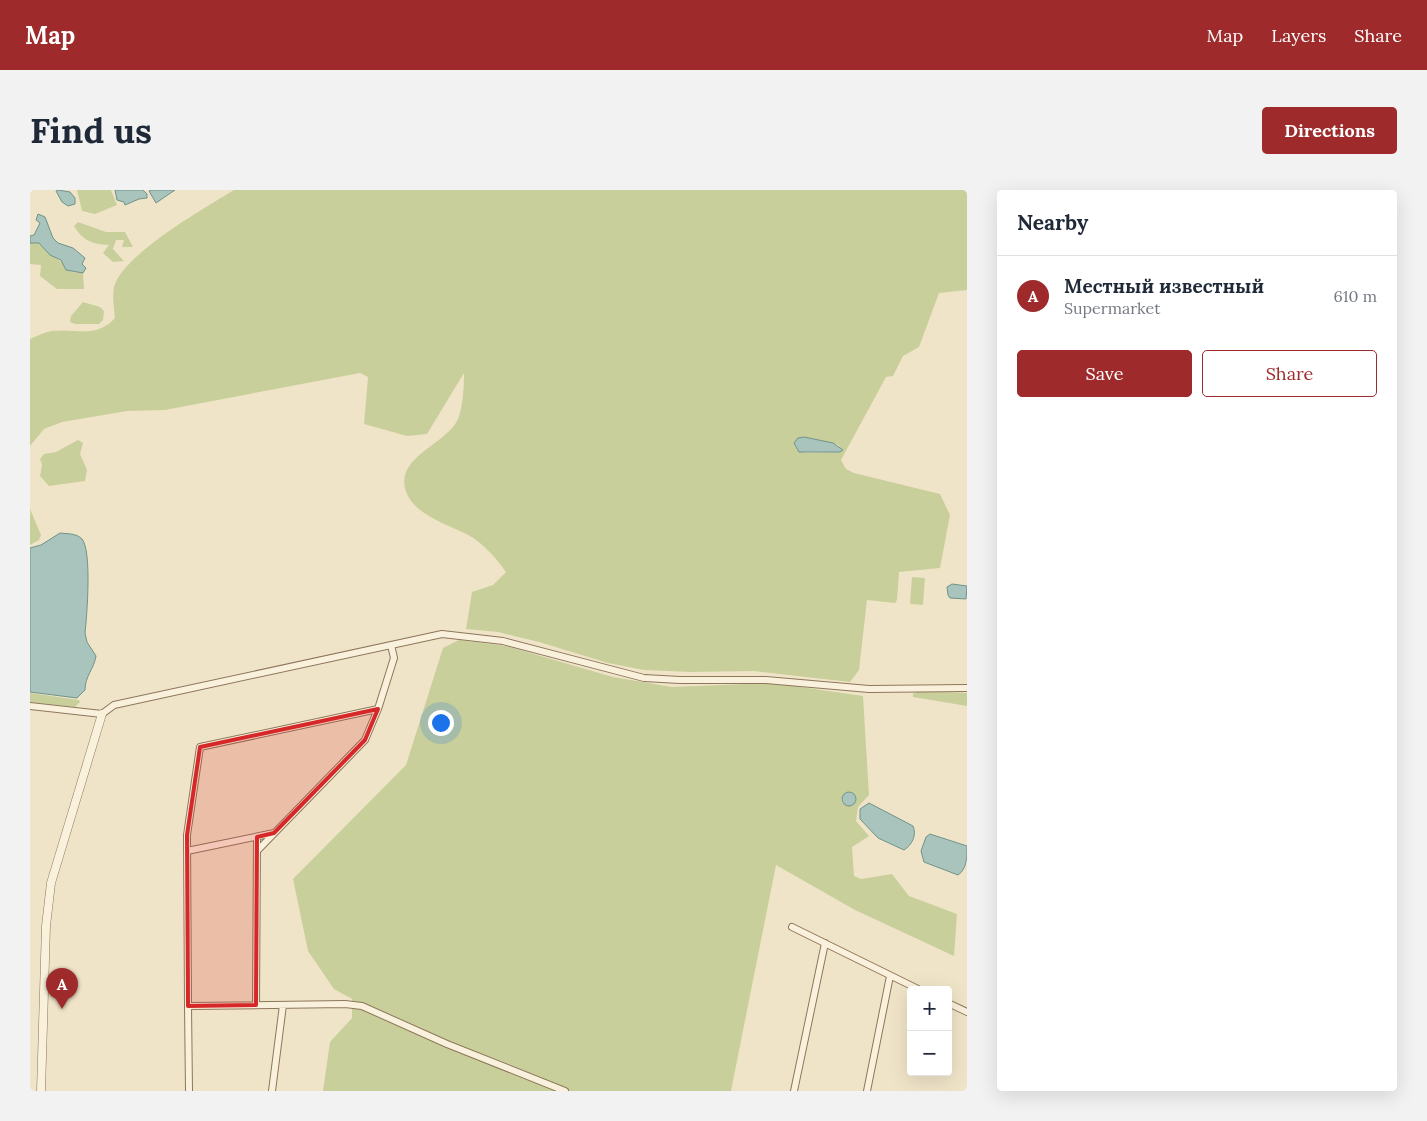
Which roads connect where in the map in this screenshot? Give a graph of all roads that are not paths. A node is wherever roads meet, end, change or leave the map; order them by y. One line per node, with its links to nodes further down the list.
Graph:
1 (391, 645): 2 (street); 4 (street); 5 (street)
2 (967, 688)
3 (30, 706): 5 (street)
4 (378, 709): 6 (street); 8 (street)
5 (102, 714): 19 (street)
6 (274, 833): 7 (street); 9 (street)
7 (256, 837): 8 (street); 9 (street)
8 (187, 851): 16 (street)
9 (256, 851): 14 (street)
10 (792, 927): 11 (street)
11 (825, 943): 12 (street); 23 (street)
12 (890, 976): 13 (street); 24 (street)
13 (911, 986)
14 (256, 1005): 15 (street); 16 (street)
15 (283, 1005): 21 (street); 22 (street)
16 (188, 1006): 20 (street)
17 (952, 1006): 18 (street)
18 (967, 1012)
19 (41, 1091)
20 (188, 1091)
21 (272, 1091)
22 (565, 1091)
23 (794, 1091)
24 (868, 1091)

